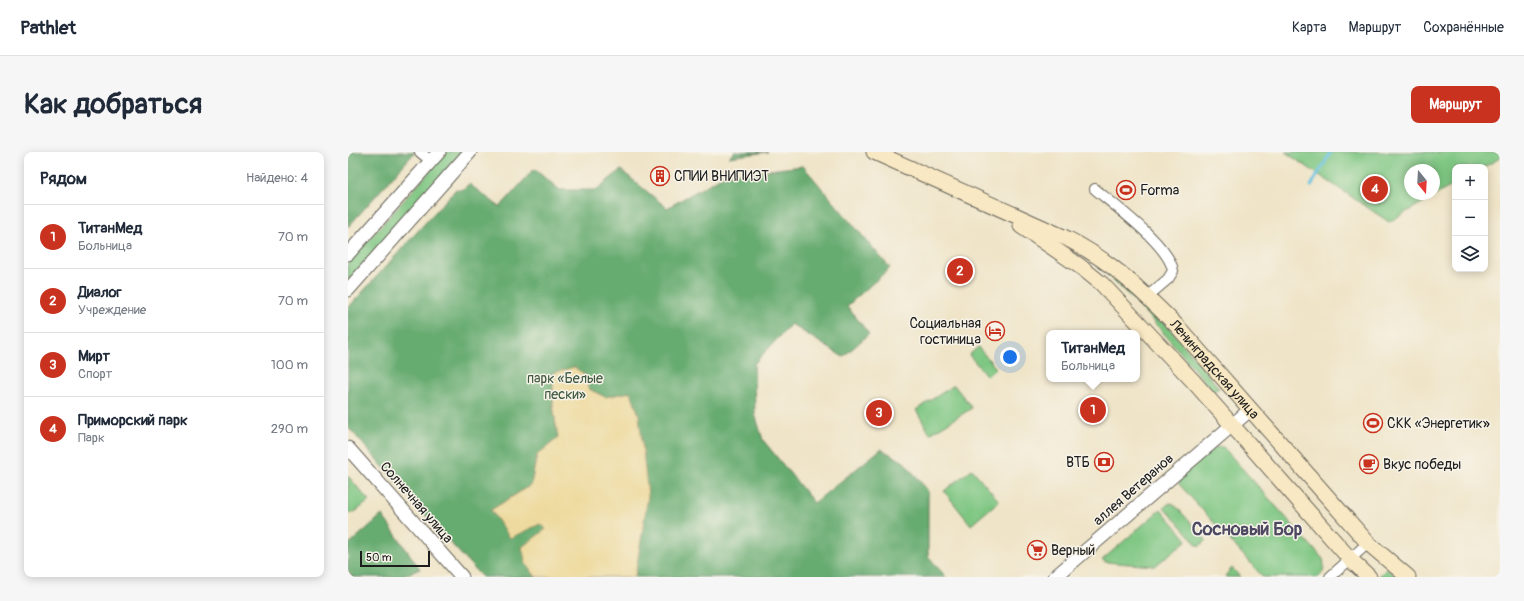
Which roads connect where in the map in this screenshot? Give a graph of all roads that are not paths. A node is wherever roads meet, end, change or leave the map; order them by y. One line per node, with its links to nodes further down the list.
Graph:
1 (420, 152): 4 (street)
2 (470, 152): 10 (street)
3 (874, 152): 6 (main road, Ленинградская улица)
4 (435, 157): 9 (street)
5 (1095, 189): 11 (street)
6 (989, 204): 7 (main road, Ленинградская улица); 8 (main road, Ленинградская улица)
7 (1068, 239): 8 (main road); 11 (main road, Ленинградская улица)
8 (1060, 253): 13 (main road, Ленинградская улица)
9 (348, 254)
10 (348, 290)
11 (1148, 296): 12 (main road, Ленинградская улица)
12 (1251, 409): 13 (street, аллея Ветеранов); 15 (main road, Ленинградская улица)
13 (1232, 425): 16 (main road, Ленинградская улица); 18 (street, аллея Ветеранов)
14 (348, 448): 17 (street, Солнечная улица)
15 (1368, 543): 16 (street); 21 (main road, Ленинградская улица)
16 (1350, 559): 19 (street); 20 (main road, Ленинградская улица)
17 (462, 577)
18 (1055, 577)
19 (1330, 577)
20 (1369, 577)
21 (1408, 577)

